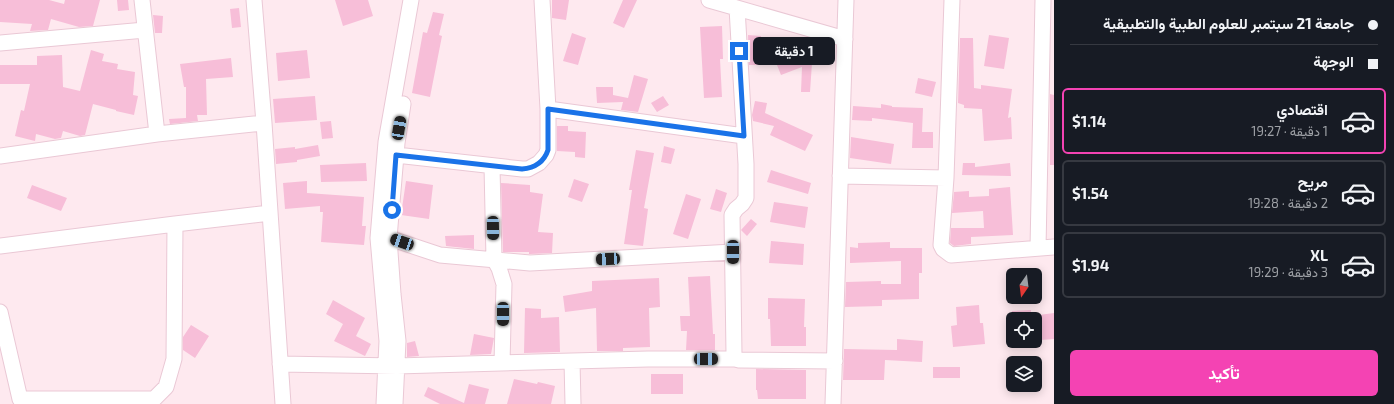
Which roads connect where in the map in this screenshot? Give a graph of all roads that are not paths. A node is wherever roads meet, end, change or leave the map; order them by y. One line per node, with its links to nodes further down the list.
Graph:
1 (142, 0): 11 (street)
2 (254, 0): 15 (street)
3 (411, 0): 37 (street)
4 (422, 0): 18 (street)
5 (542, 0): 14 (street)
6 (709, 0): 10 (street)
7 (846, 0): 12 (street)
8 (952, 0): 22 (street)
9 (1042, 0): 28 (street)
10 (737, 8): 12 (street); 17 (street)
11 (145, 30): 13 (street); 16 (street)
12 (845, 39): 21 (street)
13 (0, 43)
14 (548, 109): 17 (street); 20 (street)
15 (264, 122): 16 (street); 23 (street)
16 (157, 134): 19 (street)
17 (744, 136): 29 (street)
18 (396, 155): 20 (street); 25 (street)
19 (0, 156)
20 (492, 166): 30 (street)
21 (840, 176): 22 (street); 34 (street)
22 (946, 178): 28 (street)
23 (270, 213): 24 (street); 36 (street)
24 (175, 224): 26 (street); 38 (street)
25 (389, 238): 30 (street); 37 (street)
26 (0, 246)
27 (1054, 247): 28 (street)
28 (1038, 248)
29 (733, 252): 30 (street); 32 (street)
30 (494, 259): 35 (street)
31 (0, 312): 38 (street)
32 (735, 359): 33 (street); 34 (street)
33 (572, 361): 35 (street); 42 (street)
34 (835, 361): 43 (street)
35 (502, 363): 37 (street)
36 (280, 364): 37 (street); 39 (street)
37 (391, 366): 40 (street); 41 (street)
38 (22, 401)
39 (283, 404)
40 (384, 404)
41 (395, 404)
42 (573, 404)
43 (833, 404)

